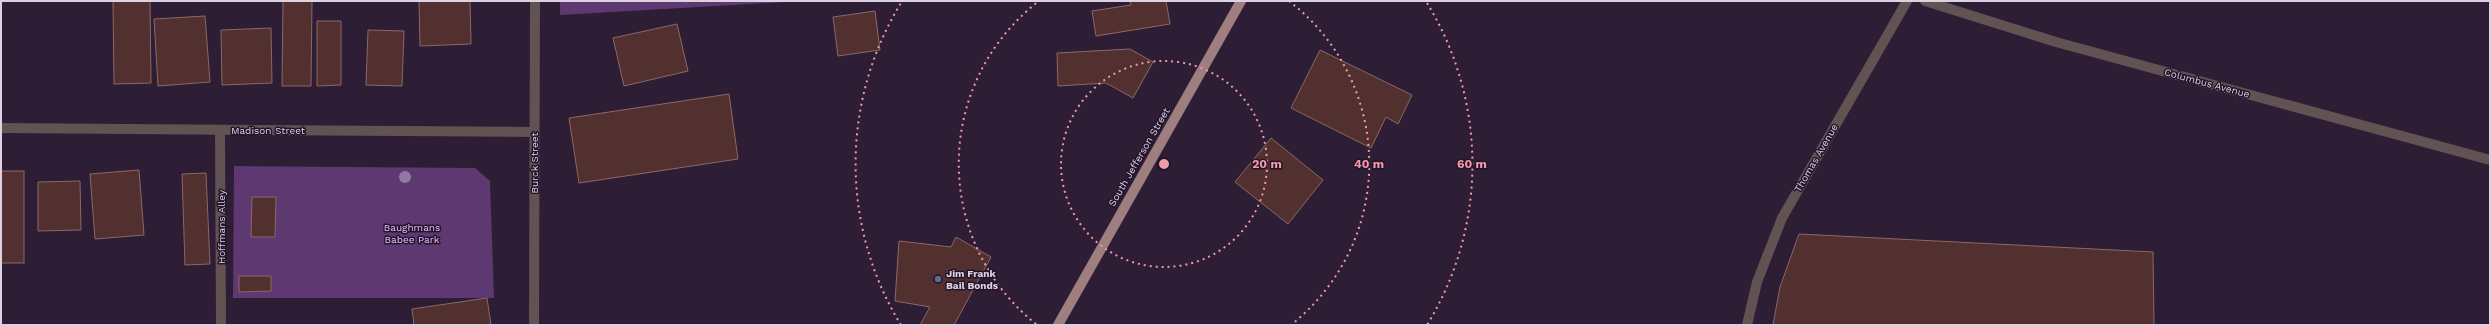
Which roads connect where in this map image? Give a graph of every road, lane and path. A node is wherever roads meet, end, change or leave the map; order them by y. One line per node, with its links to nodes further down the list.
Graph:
1 (535, 1): 7 (street, Burck Street)
2 (1241, 1): 11 (main road, South Jefferson Street)
3 (1907, 1): 12 (street, Thomas Avenue)
4 (1925, 1): 8 (street, Columbus Avenue)
5 (1, 128): 6 (street, Madison Street)
6 (220, 130): 7 (street, Madison Street); 9 (street, Hoffmans Alley)
7 (534, 132): 10 (street, Burck Street)
8 (2490, 160)
9 (221, 325)
10 (534, 325)
11 (1058, 325)
12 (1747, 325)

